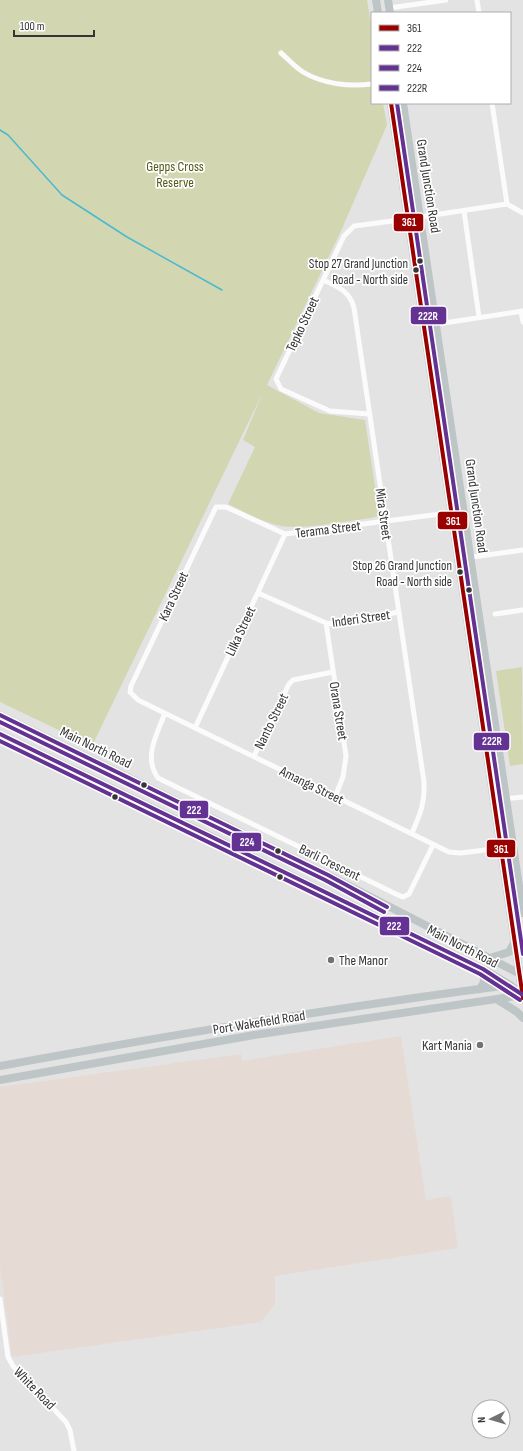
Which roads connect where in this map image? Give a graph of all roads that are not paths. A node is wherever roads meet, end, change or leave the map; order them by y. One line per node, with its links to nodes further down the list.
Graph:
1 (376, 0): 5 (highway)
2 (446, 0): 4 (street)
3 (477, 0): 6 (street)
4 (389, 7)
5 (378, 12)
6 (479, 12)
7 (281, 53): 8 (street)
8 (371, 84)
9 (391, 104): 16 (highway, Grand Junction Road)
10 (403, 104): 15 (highway, Grand Junction Road)
11 (492, 104): 12 (street)
12 (507, 204): 13 (street); 14 (street)
13 (464, 211): 15 (street); 19 (street)
14 (523, 213)
15 (420, 217): 21 (highway, Grand Junction Road)
16 (408, 219): 17 (street, Tepko Street); 22 (highway, Grand Junction Road)
17 (323, 280): 23 (street, Mira Street); 23 (street, Tepko Street)
18 (522, 311): 19 (street); 20 (street)
19 (479, 317): 21 (street)
20 (523, 322)
21 (436, 324): 22 (street); 25 (highway, Grand Junction Road)
22 (424, 326): 26 (highway, Grand Junction Road)
23 (369, 414): 27 (street, Mira Street)
24 (221, 505): 28 (street, Terama Street); 39 (street, Kara Street)
25 (464, 511): 26 (street, Terama Street); 30 (highway, Grand Junction Road)
26 (452, 513): 27 (street, Terama Street); 31 (highway, Grand Junction Road)
27 (386, 522): 28 (street, Terama Street); 34 (street, Mira Street)
28 (285, 534): 32 (street, Lilka Street)
29 (523, 550): 30 (street)
30 (471, 557): 31 (street); 47 (highway, Grand Junction Road)
31 (458, 559): 48 (highway, Grand Junction Road)
32 (258, 593): 37 (street, Inderi Street); 42 (street, Lilka Street)
33 (523, 610): 35 (street); 36 (street)
34 (399, 612): 37 (street, Inderi Street); 49 (street, Mira Street)
35 (495, 614)
36 (523, 614)
37 (326, 623): 38 (street, Orana Street)
38 (333, 672): 44 (street, Nanto Street); 45 (street, Orana Street)
39 (130, 692): 40 (street, Amanga Street)
40 (165, 713): 42 (street, Amanga Street); 51 (street, Barli Crescent)
41 (0, 715): 54 (highway, Main North Road)
42 (195, 728): 44 (street, Amanga Street)
43 (0, 734): 56 (highway, Main North Road)
44 (254, 756): 45 (street, Amanga Street)
45 (335, 797): 49 (street, Amanga Street)
46 (523, 797): 47 (street)
47 (507, 799): 48 (street); 50 (highway, Grand Junction Road)
48 (494, 800): 52 (highway, Grand Junction Road)
49 (412, 833): 51 (street, Amanga Street)
50 (512, 837): 52 (highway); 53 (highway, Grand Junction Road)
51 (433, 845): 52 (street, Amanga Street)
52 (501, 848): 53 (highway); 57 (highway, Grand Junction Road)
53 (515, 855): 55 (highway, Grand Junction Road)
54 (391, 909): 56 (highway); 58 (highway, Main North Road)
55 (523, 913)
56 (385, 921): 59 (highway, Main North Road)
57 (515, 941): 58 (highway); 60 (highway, Grand Junction Road)
58 (490, 958): 60 (highway, Main North Road)
59 (483, 969): 61 (highway, Main North Road); 62 (highway)
60 (522, 979): 61 (highway, Port Wakefield Road); 63 (highway, Grand Junction Road)
61 (510, 985): 62 (highway, Port Wakefield Road); 63 (highway, Main North Road)
62 (480, 989): 65 (highway, Port Wakefield Road)
63 (523, 996): 64 (highway, Port Wakefield Road)
64 (498, 1000): 66 (highway, Port Wakefield Road); 67 (highway)
65 (373, 1004): 66 (highway); 68 (highway, Port Wakefield Road)
66 (375, 1018): 69 (highway, Port Wakefield Road)
67 (523, 1018)
68 (174, 1034): 69 (highway); 70 (highway, Port Wakefield Road)
69 (175, 1049): 71 (highway, Port Wakefield Road)
70 (0, 1066)
71 (0, 1080)
72 (0, 1303): 73 (street, White Road)
73 (74, 1451)

